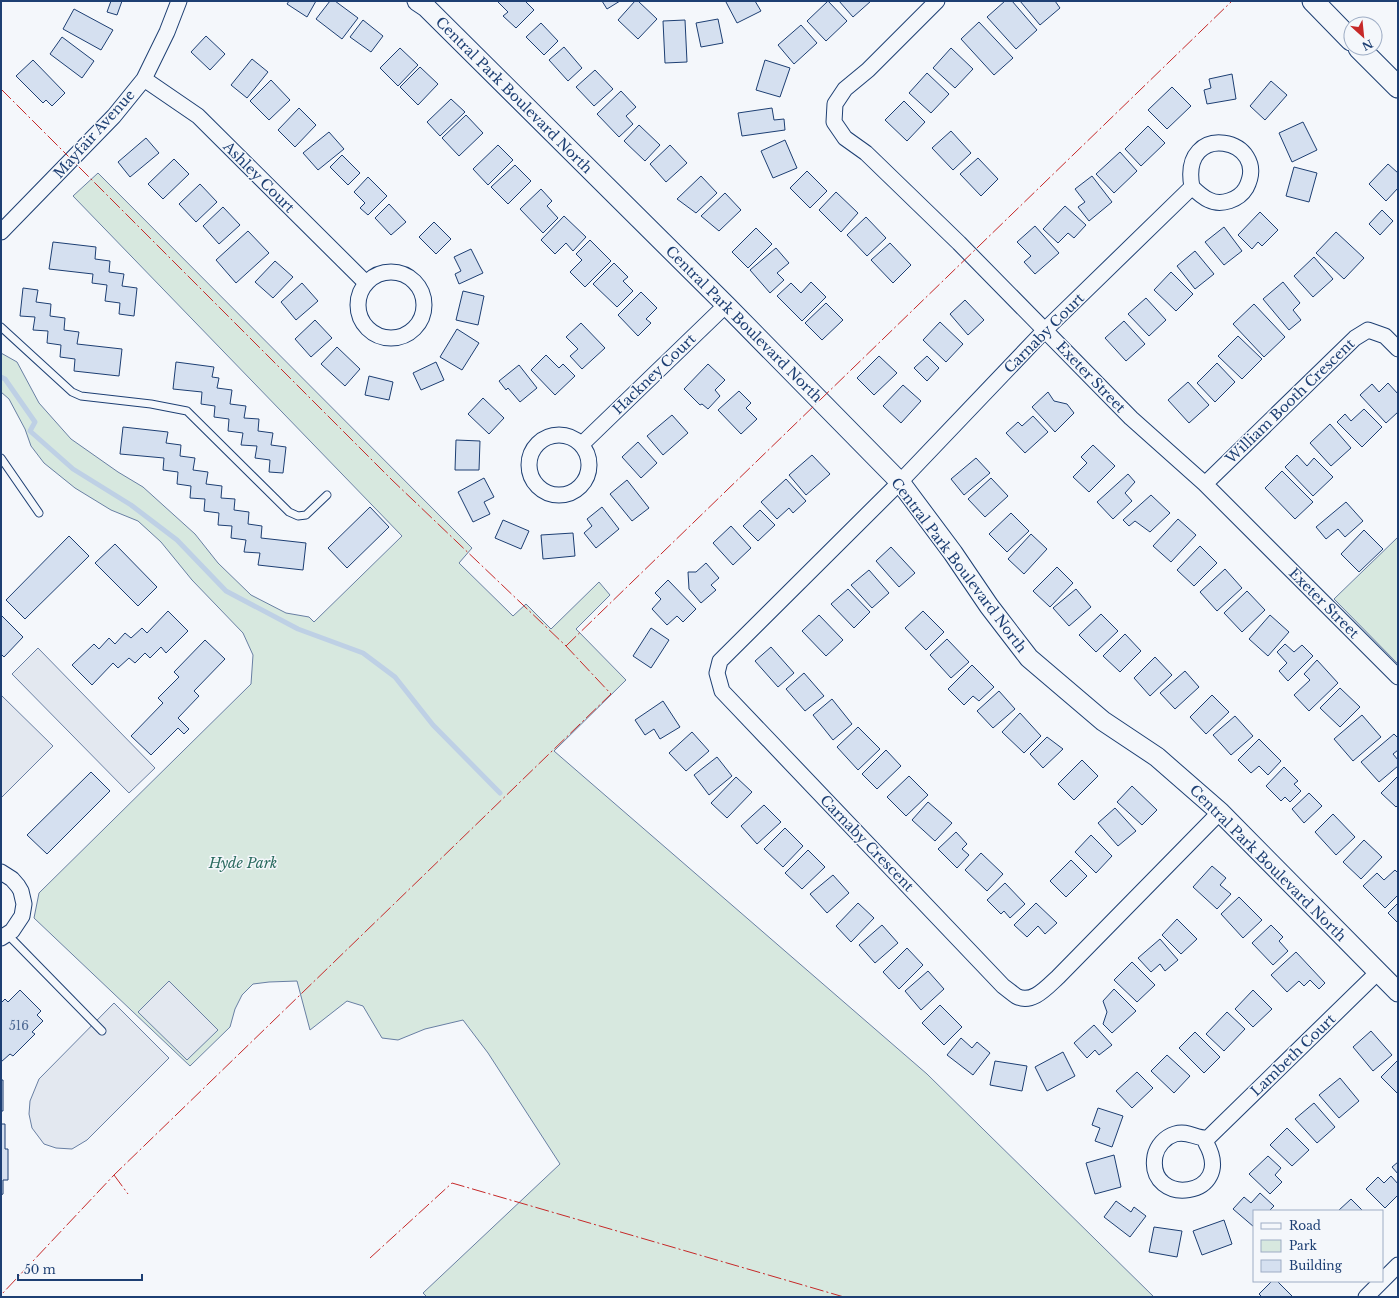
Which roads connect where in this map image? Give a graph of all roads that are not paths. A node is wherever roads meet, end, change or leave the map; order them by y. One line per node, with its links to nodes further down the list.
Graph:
1 (179, 1): 7 (street, Mayfair Avenue)
2 (417, 1): 12 (street, Central Park Boulevard North)
3 (937, 1): 14 (street, Exeter Street)
4 (1313, 1): 5 (main road)
5 (1343, 32)
6 (1367, 56): 8 (main road)
7 (144, 79): 10 (street, Mayfair Avenue); 11 (street, Ashley Court)
8 (1398, 87)
9 (1192, 187): 9 (street); 14 (street, Carnaby Court)
10 (1, 232)
11 (366, 283): 11 (street)
12 (726, 305): 16 (street, Hackney Court); 18 (street, Central Park Boulevard North)
13 (1, 327): 20 (lane)
14 (1045, 330): 18 (street, Carnaby Court); 19 (street, Exeter Street)
15 (1398, 349): 19 (street, William Booth Crescent)
16 (582, 444): 16 (street)
17 (1, 458): 21 (lane)
18 (900, 482): 23 (street, Central Park Boulevard North); 23 (street, Carnaby Crescent)
19 (1206, 484): 22 (street, Exeter Street)
20 (327, 494)
21 (39, 513)
22 (1398, 677)
23 (1220, 812): 26 (street, Central Park Boulevard North)
24 (1, 872): 25 (street)
25 (4, 936): 28 (lane)
26 (1378, 972): 27 (street, Central Park Boulevard North); 29 (street, Lambeth Court)
27 (1398, 992)
28 (102, 1031)
29 (1208, 1138)
30 (1398, 1265): 31 (street)
31 (1383, 1280)
32 (1381, 1282): 33 (street)
33 (1366, 1297)

